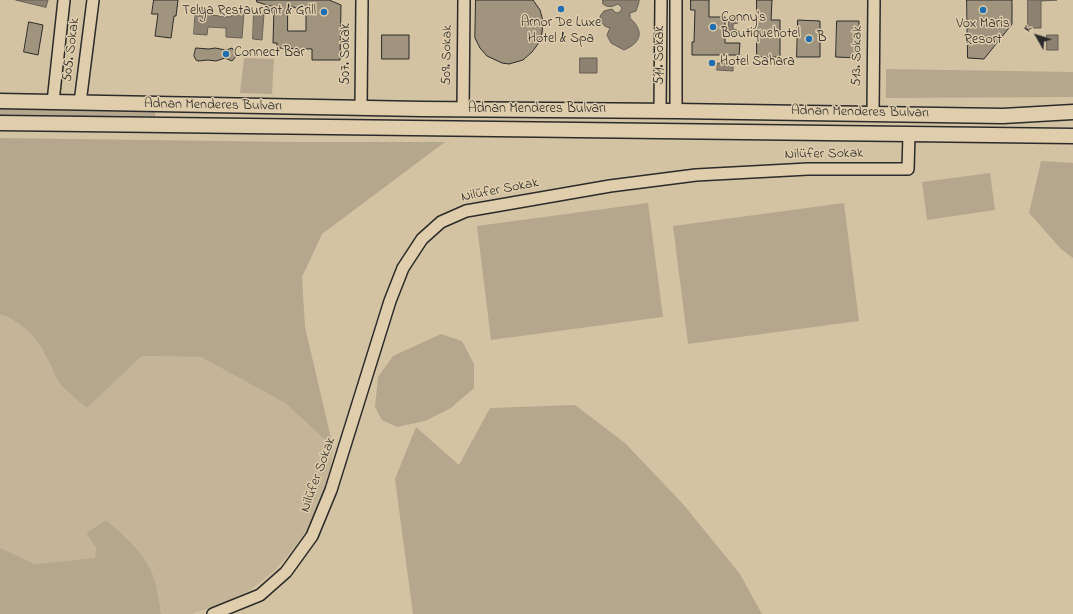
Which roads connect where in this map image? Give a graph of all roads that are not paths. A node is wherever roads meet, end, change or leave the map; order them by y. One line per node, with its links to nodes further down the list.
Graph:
1 (64, 0): 9 (street, 505. Sokak)
2 (93, 0): 10 (street, 505. Sokak)
3 (362, 0): 11 (street, 507. Sokak)
4 (464, 0): 12 (street, 509. Sokak)
5 (661, 0): 13 (street, 511. Sokak)
6 (676, 0): 14 (street, 511. Sokak)
7 (874, 0): 16 (street, 513. Sokak)
8 (0, 102): 9 (main road, Adnan Menderes Bulvarı)
9 (53, 102): 10 (main road, Adnan Menderes Bulvarı)
10 (80, 103): 11 (main road, Adnan Menderes Bulvarı)
11 (361, 108): 12 (main road, Adnan Menderes Bulvarı)
12 (463, 110): 13 (main road, Adnan Menderes Bulvarı)
13 (660, 111): 14 (main road, Adnan Menderes Bulvarı)
14 (676, 111): 16 (main road, Adnan Menderes Bulvarı)
15 (1073, 112): 16 (main road, Adnan Menderes Bulvarı)
16 (873, 113)
17 (0, 123): 18 (main road, Adnan Menderes Bulvarı)
18 (908, 135): 19 (main road, Adnan Menderes Bulvarı); 20 (street, Nilüfer Sokak)
19 (1073, 136)
20 (213, 614)

